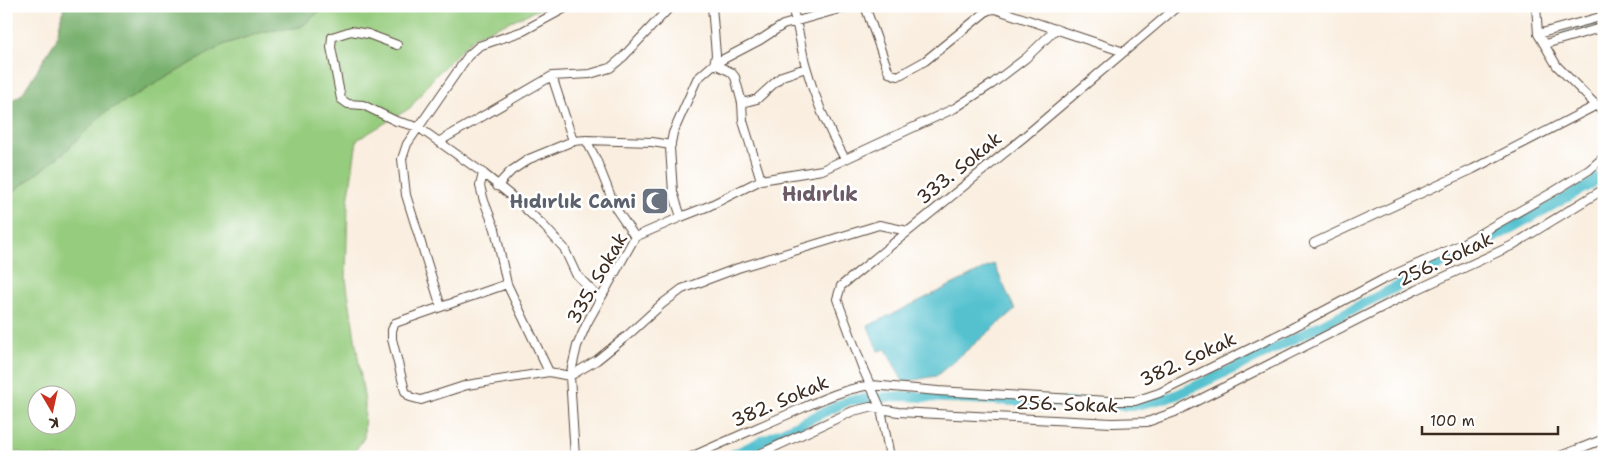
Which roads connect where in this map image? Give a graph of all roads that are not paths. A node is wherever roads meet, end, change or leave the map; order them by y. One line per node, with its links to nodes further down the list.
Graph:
1 (569, 6): 23 (street)
2 (670, 6): 19 (street)
3 (712, 6): 17 (street)
4 (791, 6): 10 (street)
5 (850, 6): 10 (street)
6 (865, 6): 12 (street)
7 (1536, 6): 13 (street)
8 (1176, 7): 16 (street, 333. Sokak)
9 (1604, 16): 13 (street)
10 (797, 20): 17 (street); 18 (street)
11 (1604, 27): 14 (street)
12 (1056, 29): 16 (street); 29 (street, 335. Sokak)
13 (1538, 34): 14 (street)
14 (1546, 44): 21 (street)
15 (398, 45): 23 (street)
16 (1124, 52): 35 (street, 333. Sokak)
17 (714, 64): 20 (street); 27 (street)
18 (806, 68): 20 (street); 29 (street)
19 (552, 76): 25 (street); 26 (street)
20 (742, 103): 31 (street)
21 (1597, 105): 22 (street); 37 (street)
22 (1604, 113)
23 (418, 127): 25 (street); 40 (street)
24 (586, 140): 26 (street); 27 (street); 36 (street)
25 (440, 141): 30 (street)
26 (573, 141): 32 (street)
27 (671, 145): 34 (street)
28 (1604, 157): 43 (street, 382. Sokak)
29 (845, 160): 31 (street, 335. Sokak)
30 (482, 173): 32 (street); 38 (street)
31 (761, 180): 34 (street, 335. Sokak)
32 (498, 186): 39 (street)
33 (1604, 189): 44 (street, 256. Sokak)
34 (681, 217): 36 (street, 335. Sokak)
35 (908, 230): 42 (street); 43 (street, 333. Sokak)
36 (635, 237): 39 (street, 335. Sokak)
37 (1314, 244)
38 (507, 284): 40 (street); 41 (street)
39 (600, 299): 42 (street, 335. Sokak)
40 (441, 307): 41 (street)
41 (549, 372): 42 (street)
42 (570, 376): 46 (street, 335. Sokak)
43 (872, 388): 44 (street, 333. Sokak); 47 (street, 382. Sokak)
44 (880, 407): 48 (street, 256. Sokak); 49 (street, 333. Sokak)
45 (1604, 439): 50 (street)
46 (575, 457)
47 (691, 457)
48 (753, 457)
49 (890, 457)
50 (1558, 457)

